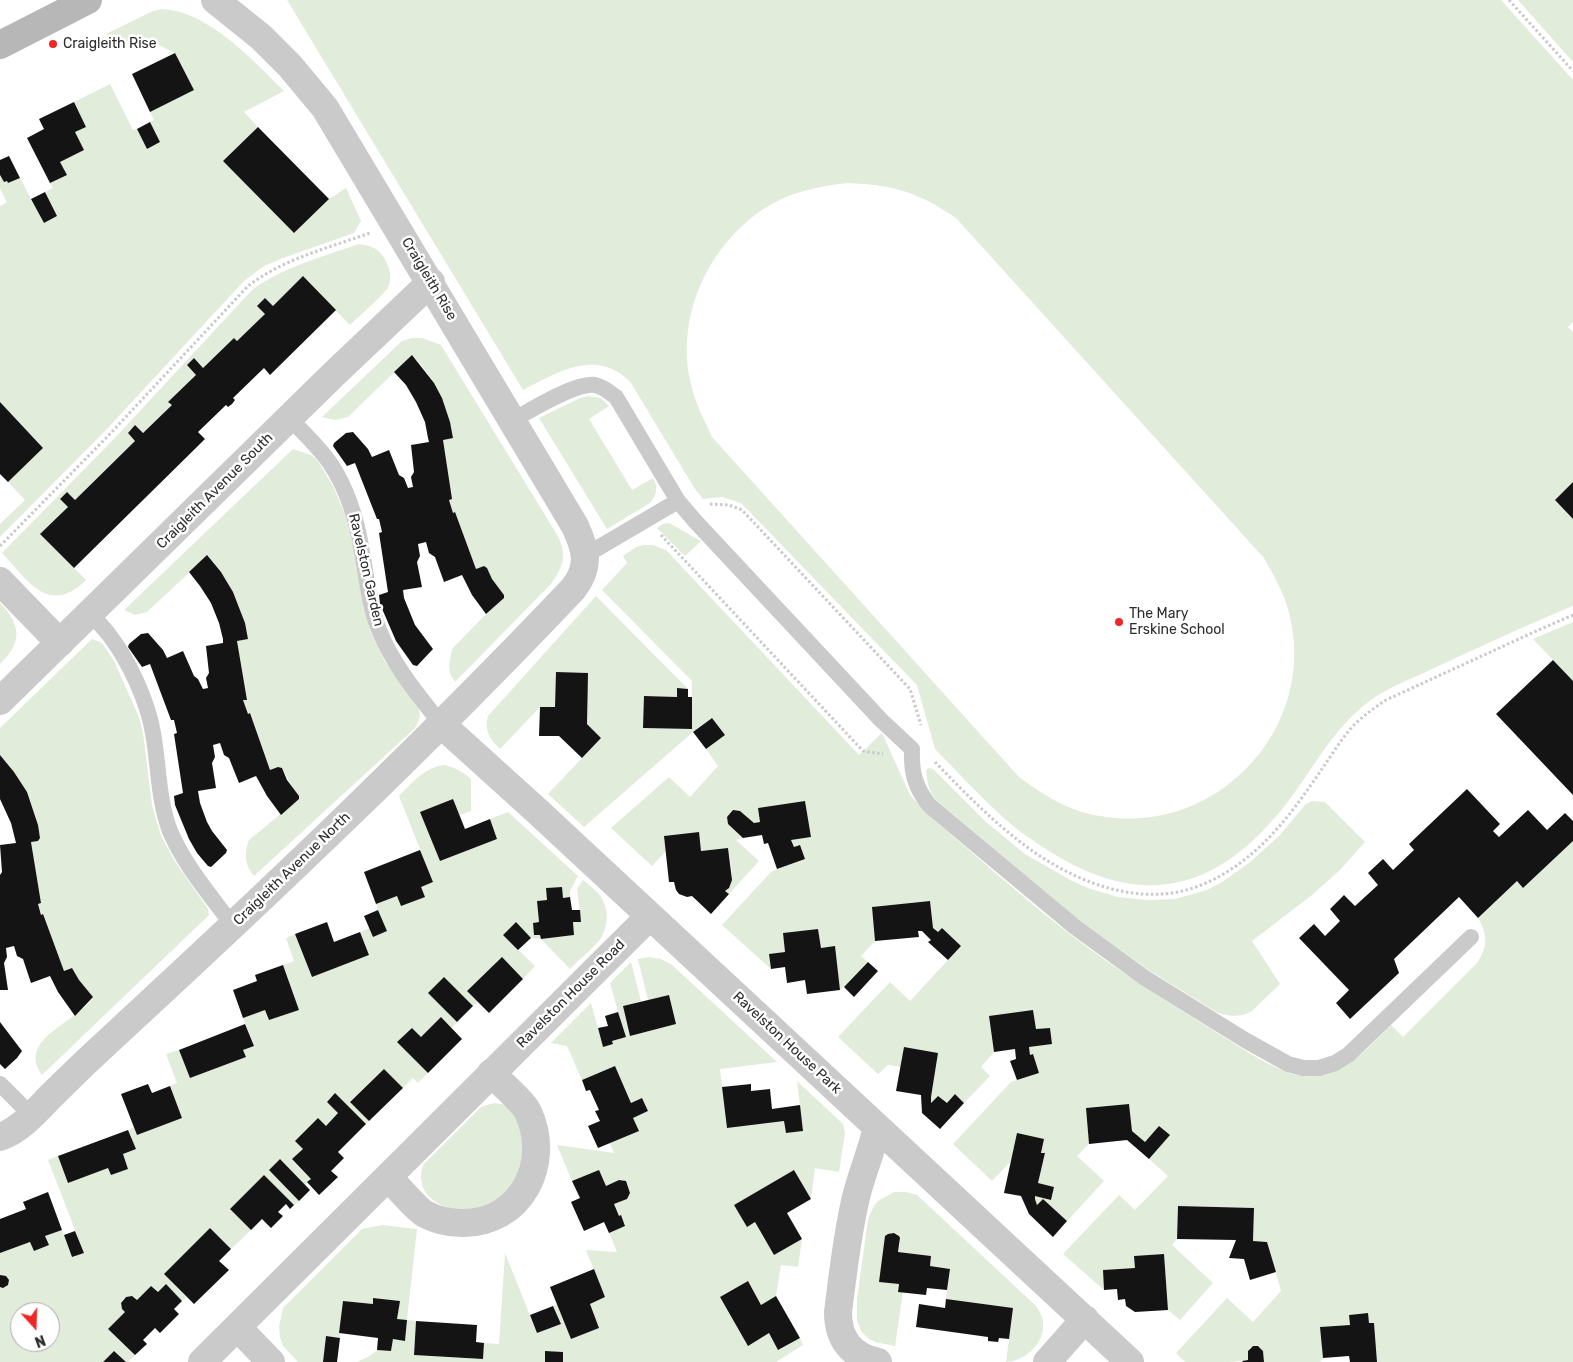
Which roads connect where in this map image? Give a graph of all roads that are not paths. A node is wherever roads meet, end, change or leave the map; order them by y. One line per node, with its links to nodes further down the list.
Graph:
1 (88, 0): 3 (street)
2 (214, 0): 4 (street, Craigleith Rise)
3 (0, 44)
4 (431, 282): 5 (street, Craigleith Avenue South); 6 (street, Craigleith Rise)
5 (289, 418): 10 (street, Craigleith Avenue South); 13 (lane, Ravelston Garden)
6 (513, 420): 7 (lane); 8 (street, Craigleith Rise)
7 (678, 501): 8 (lane); 16 (lane)
8 (586, 555): 13 (street, Craigleith Avenue North)
9 (0, 581): 11 (street)
10 (90, 613): 11 (street, Craigleith Avenue South); 15 (lane)
11 (60, 643): 12 (street, Craigleith Avenue South)
12 (0, 700)
13 (442, 725): 14 (street, Ravelston House Park); 15 (street, Craigleith Avenue North)
14 (650, 916): 17 (street, Ravelston House Road); 20 (street, Ravelston House Park)
15 (234, 926): 19 (street, Craigleith Avenue North)
16 (1471, 937)
17 (491, 1073): 22 (street, Ravelston House Road); 22 (street)
18 (0, 1084): 19 (lane)
19 (31, 1115): 21 (street, Craigleith Avenue North)
20 (877, 1126): 23 (street, Ravelston House Park); 27 (street)
21 (0, 1137)
22 (388, 1177): 24 (street, Ravelston House Road)
23 (1085, 1319): 28 (street); 29 (street, Ravelston House Park)
24 (237, 1327): 25 (street, Ravelston House Road); 26 (street)
25 (202, 1362)
26 (271, 1362)
27 (878, 1362)
28 (1047, 1362)
29 (1130, 1362)

